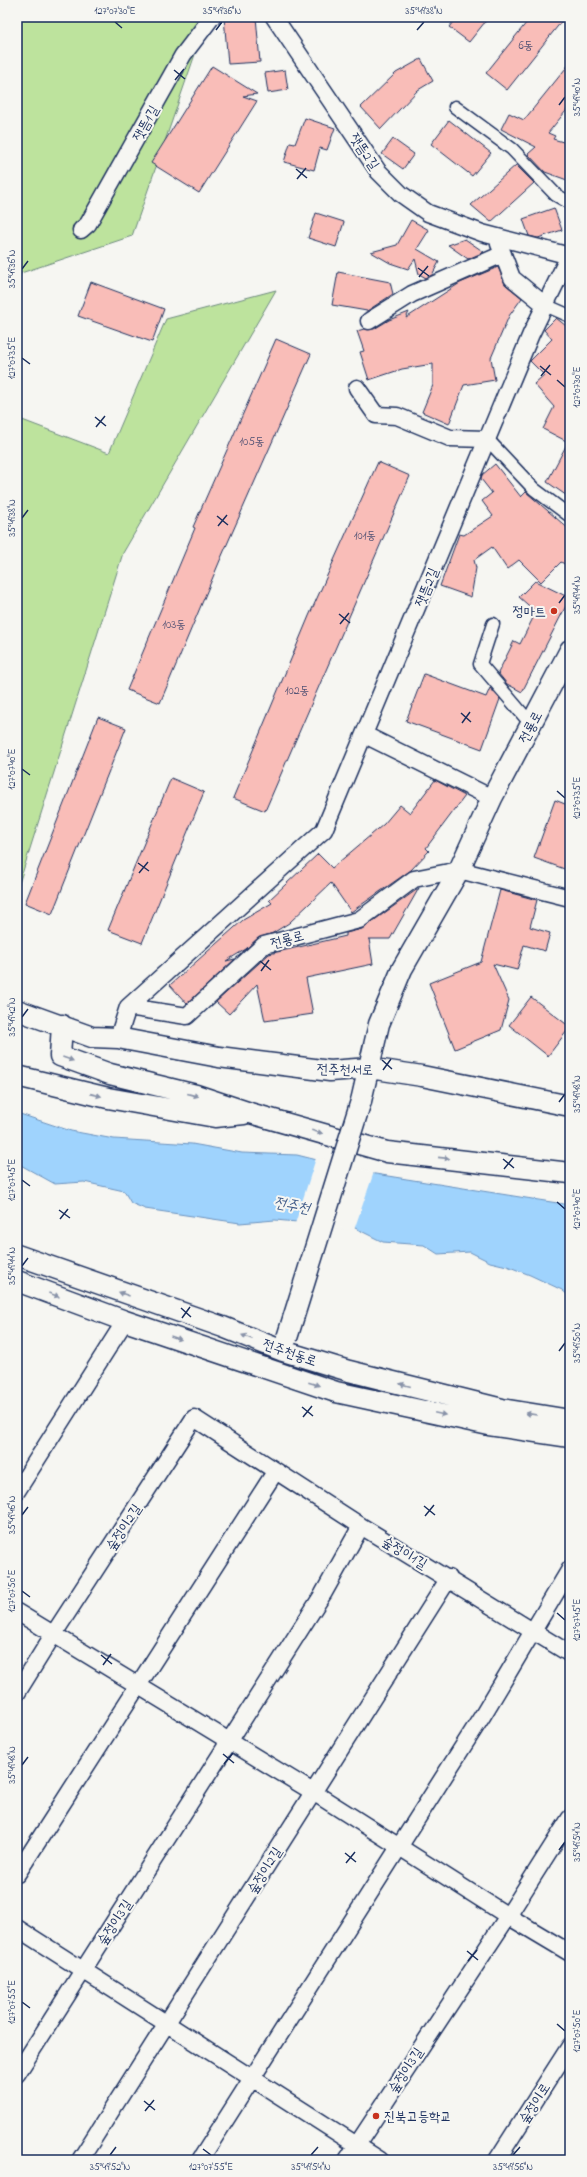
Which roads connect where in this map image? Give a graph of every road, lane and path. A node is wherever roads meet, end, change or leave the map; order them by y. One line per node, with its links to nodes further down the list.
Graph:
1 (212, 17): 5 (street, 잿뜸1길)
2 (274, 17): 6 (street, 잿뜸2길)
3 (455, 107): 4 (street)
4 (570, 203)
5 (81, 230)
6 (496, 237): 7 (street); 8 (street, 잿뜸2길)
7 (503, 254): 9 (street); 11 (street)
8 (570, 255): 9 (street, 잿뜸2길)
9 (545, 305): 10 (street); 13 (street, 잿뜸2길)
10 (570, 316)
11 (370, 321)
12 (357, 388): 13 (street)
13 (487, 439): 14 (street); 18 (street, 잿뜸2길)
14 (570, 516)
15 (493, 624): 17 (street)
16 (570, 650): 17 (street, 전룡로)
17 (531, 724): 19 (street, 전룡로)
18 (365, 735): 19 (street); 22 (street)
19 (492, 798): 20 (street, 전룡로)
20 (459, 870): 21 (street); 22 (street, 전룡로); 26 (street, 전룡로)
21 (570, 898)
22 (128, 1007): 25 (street)
23 (17, 1010): 24 (street, 전주천서로)
24 (62, 1025): 25 (street, 전주천서로); 29 (street, one-way to 29)
25 (118, 1038): 26 (street, 전주천서로)
26 (369, 1068): 28 (street, 전주천서로); 34 (street, 전룡로, bridge)
27 (17, 1076): 29 (street, one-way to 29)
28 (570, 1106)
29 (250, 1113): 30 (street, one-way to 30)
30 (570, 1173)
31 (17, 1255): 34 (street, 전주천동로, one-way to 31)
32 (17, 1282): 33 (street, 전주천동로, one-way to 33)
33 (125, 1321): 35 (street, 전주천동로, one-way to 35); 40 (street)
34 (285, 1345): 35 (street, 전룡로); 37 (street, 전주천동로, one-way to 34)
35 (277, 1372): 38 (street, 전주천동로, one-way to 38)
36 (194, 1418): 39 (street, 숲정이1길); 46 (street, 숲정이2길)
37 (570, 1420)
38 (570, 1438)
39 (275, 1472): 41 (street, 숲정이1길); 48 (street)
40 (17, 1491)
41 (361, 1526): 43 (street, 숲정이1길); 50 (street)
42 (570, 1569): 45 (street)
43 (449, 1578): 45 (street, 숲정이1길); 51 (street, 숲정이2길)
44 (17, 1612): 46 (street)
45 (532, 1631): 47 (street, 숲정이1길); 53 (street)
46 (53, 1635): 48 (street); 49 (street, 숲정이2길)
47 (570, 1654)
48 (137, 1687): 50 (street); 54 (street)
49 (17, 1693)
50 (229, 1741): 51 (street); 58 (street, 숲정이3길)
51 (313, 1792): 53 (street); 59 (street, 숲정이2길)
52 (570, 1818): 55 (street)
53 (399, 1848): 55 (street); 62 (street)
54 (17, 1874)
55 (508, 1916): 57 (street); 63 (street, 숲정이3길)
56 (17, 1928): 58 (street)
57 (570, 1954)
58 (83, 1970): 59 (street); 61 (street, 숲정이3길)
59 (166, 2024): 62 (street); 64 (street)
60 (570, 2046): 68 (street, 숲정이로)
61 (20, 2069)
62 (252, 2078): 63 (street); 65 (street)
63 (357, 2145): 66 (street, 숲정이3길); 67 (street)
64 (80, 2160)
65 (200, 2160)
66 (347, 2160)
67 (380, 2160)
68 (497, 2160)

